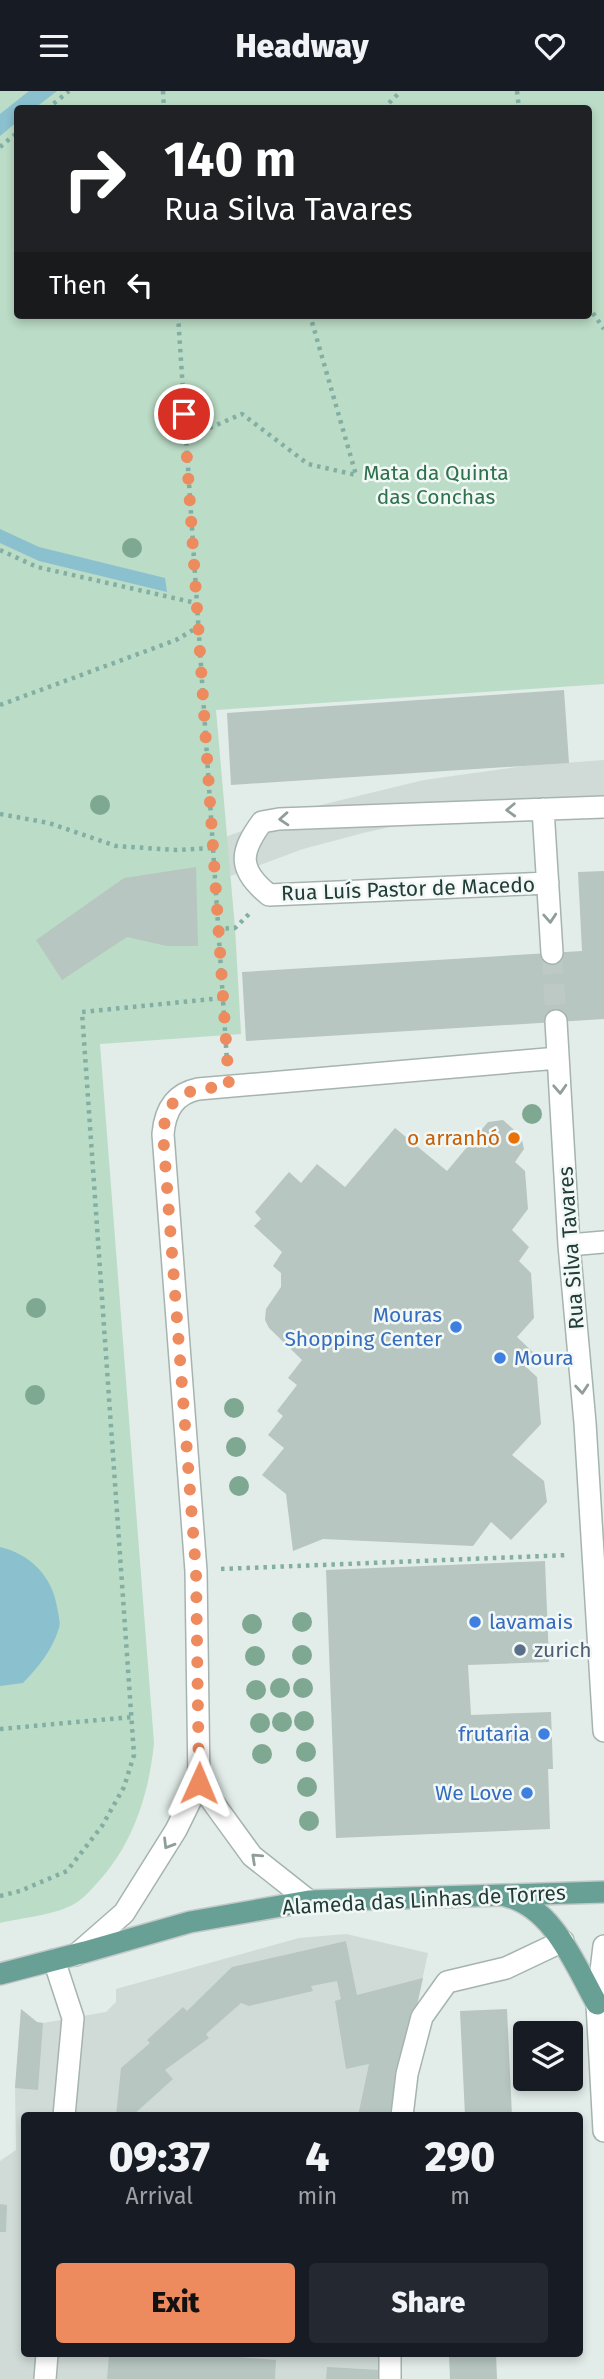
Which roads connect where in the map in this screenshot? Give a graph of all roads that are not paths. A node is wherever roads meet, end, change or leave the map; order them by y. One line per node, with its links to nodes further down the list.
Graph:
1 (604, 807): 2 (street, Rua Luís Pastor de Macedo)
2 (544, 809): 3 (street, Rua Luís Pastor de Macedo); 3 (street, Rua Luís Pastor de Macedo, one-way to 3)
3 (548, 883): 4 (street, one-way to 4)
4 (552, 953)
5 (556, 1021): 6 (street, Rua Silva Tavares)
6 (558, 1058): 8 (street, Rua Silva Tavares, one-way to 8); 11 (street)
7 (604, 1243): 8 (street)
8 (569, 1245): 9 (street, Rua Silva Tavares, one-way to 9)
9 (595, 1469): 10 (street, Rua Silva Tavares)
10 (604, 1731)
11 (199, 1783): 14 (street, one-way to 11); 17 (street, one-way to 17)
12 (604, 1892): 13 (main road, Alameda das Linhas de Torres)
13 (493, 1894): 14 (main road, Alameda das Linhas de Torres); 15 (main road)
14 (309, 1901): 17 (main road, Alameda das Linhas de Torres)
15 (563, 1941): 20 (main road); 22 (street)
16 (604, 1945): 20 (street)
17 (76, 1955): 18 (main road, Alameda das Linhas de Torres)
18 (54, 1960): 19 (main road, Alameda das Linhas de Torres); 21 (street)
19 (0, 1974)
20 (597, 2004): 23 (street)
21 (64, 2112)
22 (402, 2112)
23 (604, 2131)
24 (47, 2357): 26 (street)
25 (390, 2357): 27 (street)
26 (45, 2379)
27 (390, 2379)

